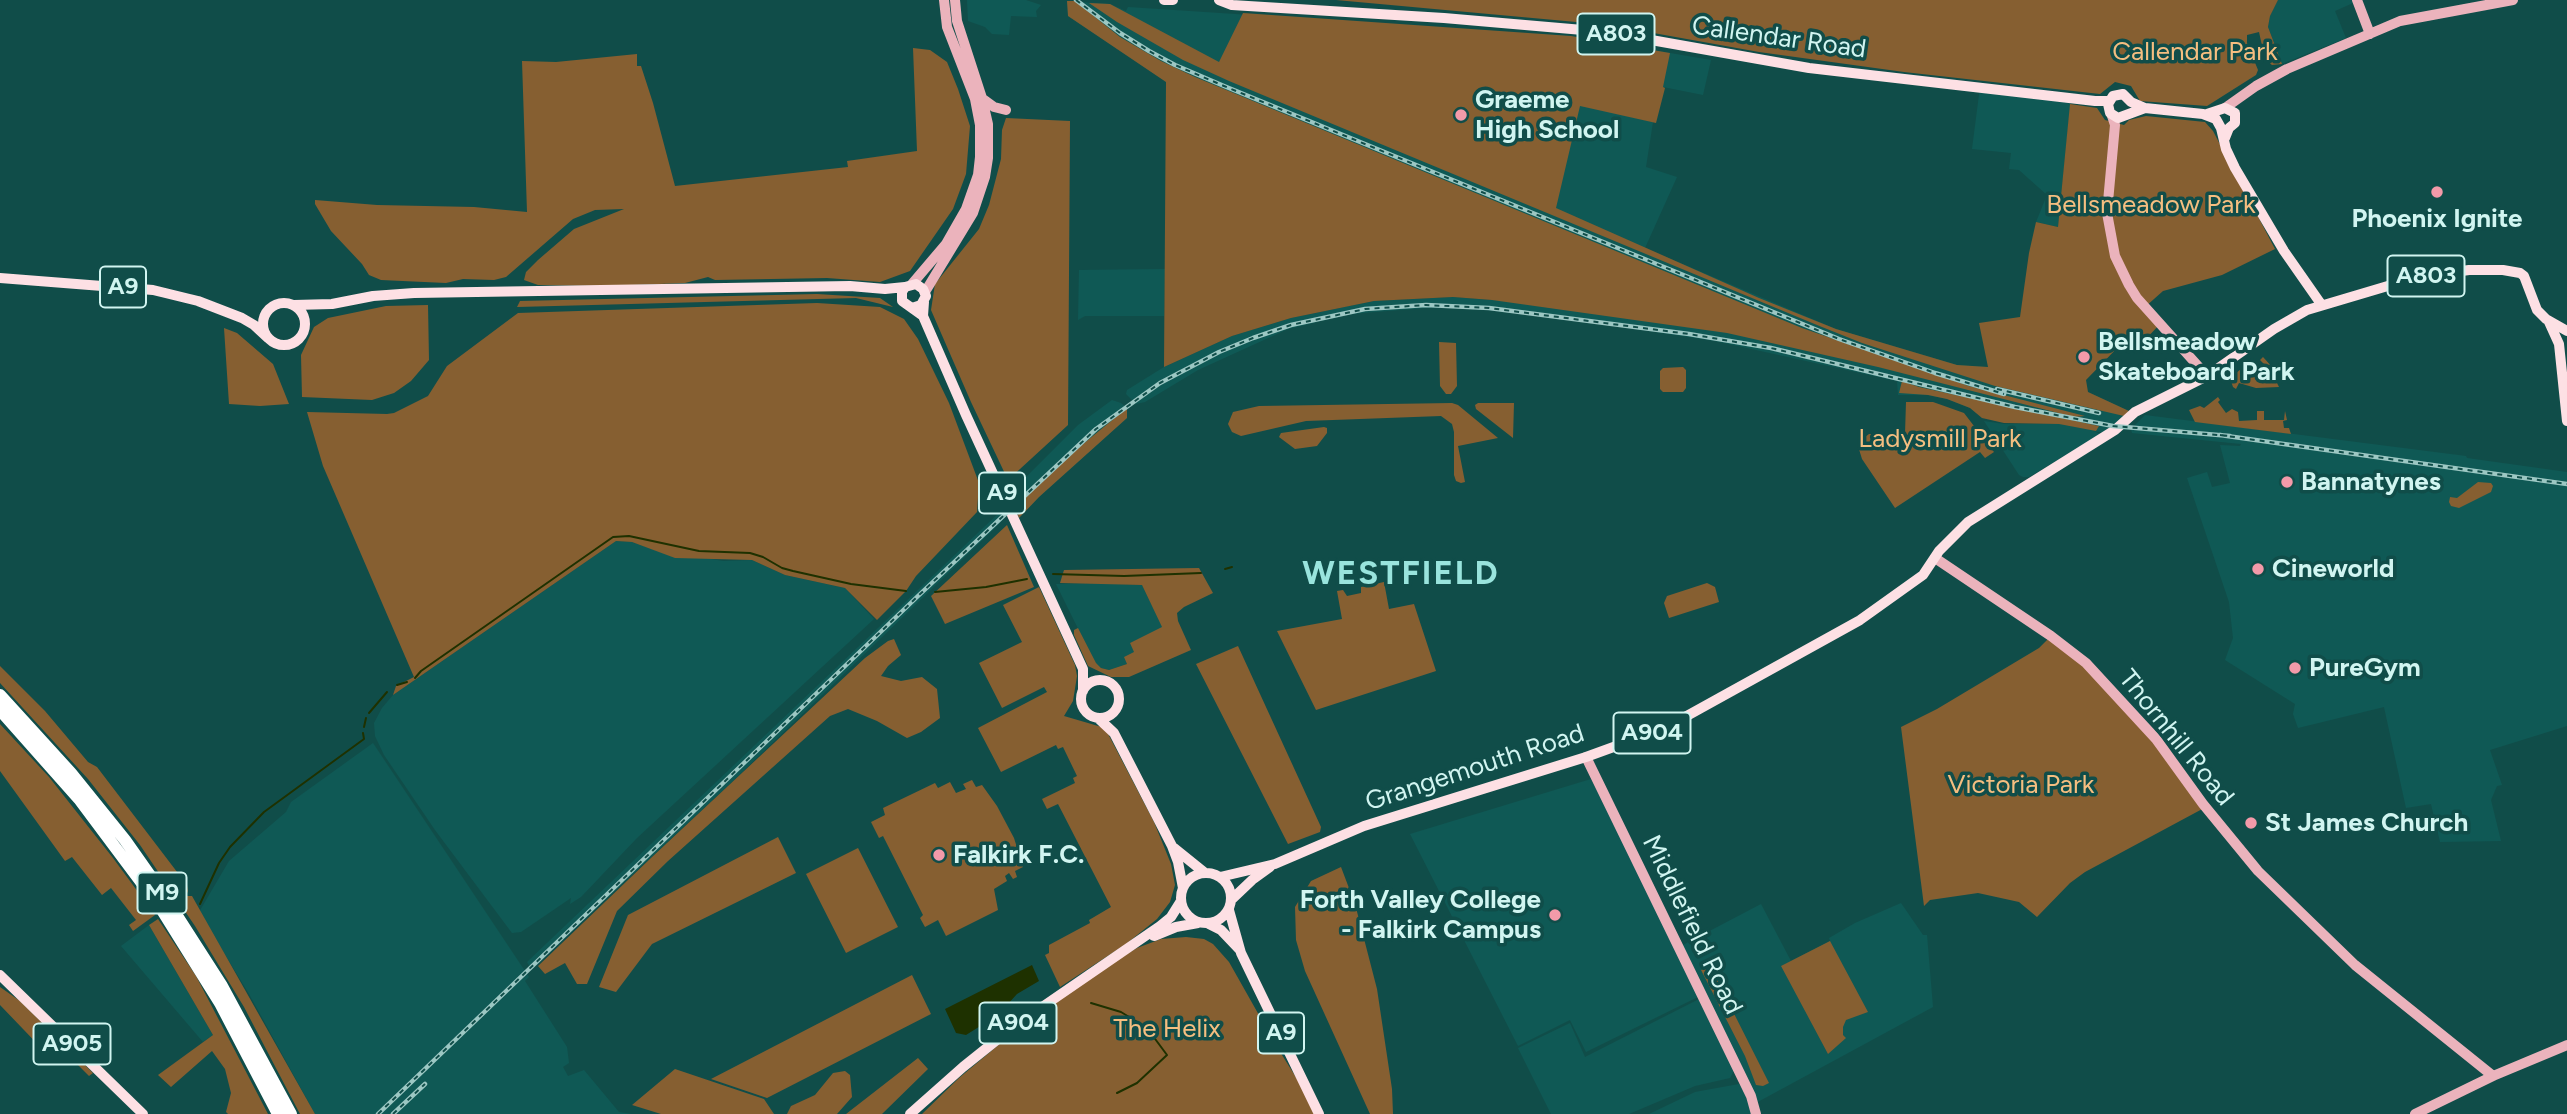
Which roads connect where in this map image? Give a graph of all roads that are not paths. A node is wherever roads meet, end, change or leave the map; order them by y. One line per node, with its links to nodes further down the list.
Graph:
1 (944, 0): 19 (street)
2 (956, 0): 11 (street)
3 (1164, 0): 4 (main road)
4 (1173, 0)
5 (1219, 0): 9 (main road, Callendar Road / A803)
6 (1234, 0): 9 (main road, Callendar Road / A803)
7 (2357, 0): 10 (street)
8 (2513, 0): 10 (street)
9 (1248, 6): 14 (main road, Callendar Road / A803)
10 (2370, 34): 15 (street)
11 (982, 99): 16 (street); 16 (street)
12 (2131, 102): 13 (main road, Callendar Road / A803); 14 (main road); 14 (main road, A803)
13 (2145, 108): 14 (main road, Callendar Road / A803); 15 (main road, Callendar Road / A803)
14 (2116, 114): 36 (street)
15 (2225, 118): 18 (main road)
16 (988, 124): 21 (street)
17 (0, 278): 29 (main road, A9)
18 (2304, 281): 20 (main road); 22 (main road)
19 (906, 289): 21 (main road); 23 (main road); 27 (main road)
20 (2312, 291): 24 (main road); 31 (main road, A904)
21 (925, 297): 27 (main road); 28 (main road, A9)
22 (2334, 301): 24 (main road, A803); 30 (main road, A803)
23 (332, 304): 25 (main road); 32 (main road)
24 (2322, 304): 31 (main road, A904)
25 (294, 305): 26 (main road); 32 (main road)
26 (270, 308): 29 (main road); 34 (main road)
27 (912, 308): 28 (main road)
28 (923, 316): 41 (main road, A9)
29 (242, 318): 34 (main road, A9)
30 (2546, 318): 33 (main road, A803); 35 (main road, A803)
31 (2283, 323): 36 (main road, A904)
32 (305, 328): 34 (main road)
33 (2567, 332): 35 (main road, A803)
34 (268, 338)
35 (2559, 344): 38 (main road, A803)
36 (2207, 376): 37 (main road, A904)
37 (2146, 406): 39 (main road, A904); 39 (main road, A904)
38 (2567, 421)
39 (2055, 470): 40 (main road, A904)
40 (1935, 558): 49 (main road, Grangemouth Road / A904); 64 (street, Thornhill Road)
41 (1083, 669): 42 (main road); 43 (main road, A9)
42 (1101, 680): 43 (main road); 45 (main road)
43 (1083, 691): 47 (main road)
44 (0, 695): 67 (highway, M9)
45 (1116, 709): 47 (main road); 48 (main road)
46 (0, 712): 66 (highway, M9)
47 (1098, 718): 48 (main road)
48 (1114, 733): 52 (main road)
49 (1586, 757): 50 (main road, Grangemouth Road / A904); 51 (street, Middlefield Road)
50 (1570, 762): 51 (street); 53 (main road, Grangemouth Road / A904)
51 (1598, 783): 70 (street, Middlefield Road)
52 (1172, 846): 54 (main road); 56 (main road)
53 (1275, 864): 55 (main road, Grangemouth Road / A904); 58 (main road, Grangemouth Road / A904)
54 (1205, 873): 55 (main road); 56 (main road)
55 (1220, 877): 58 (main road)
56 (1183, 888): 57 (main road)
57 (1181, 901): 59 (main road); 60 (main road, A904)
58 (1231, 905): 59 (main road); 61 (main road, A9)
59 (1204, 923): 60 (main road, A904); 61 (main road, A9)
60 (1135, 943): 68 (main road, A904)
61 (1241, 953): 69 (main road, A9)
62 (0, 975): 65 (main road, A905)
63 (2567, 1045): 64 (street)
64 (2493, 1076): 71 (street)
65 (143, 1114)
66 (278, 1114)
67 (291, 1114)
68 (910, 1114)
69 (1319, 1114)
70 (1756, 1114)
71 (2415, 1114)

